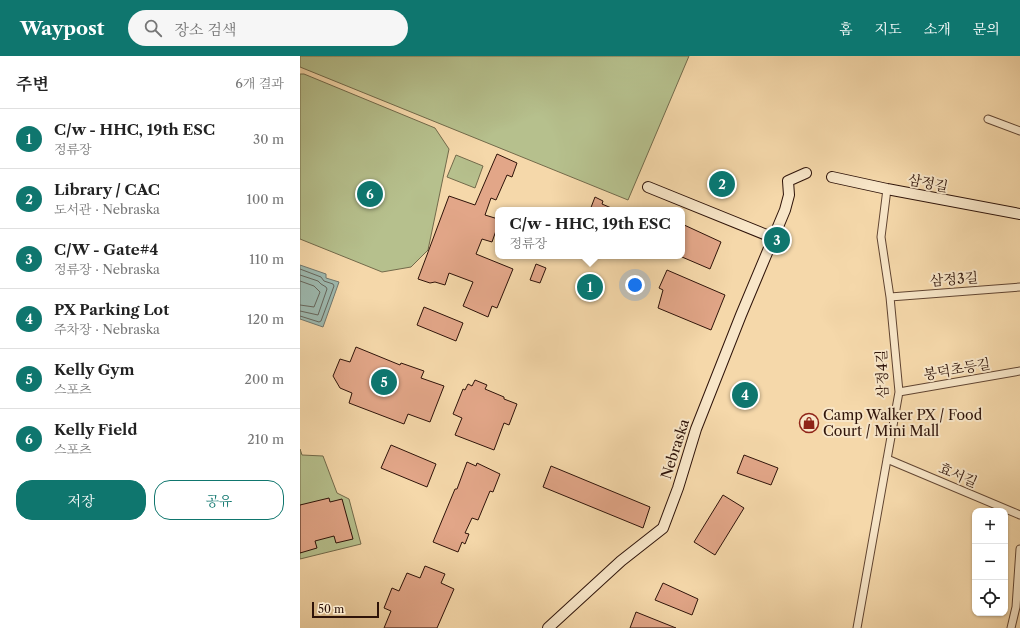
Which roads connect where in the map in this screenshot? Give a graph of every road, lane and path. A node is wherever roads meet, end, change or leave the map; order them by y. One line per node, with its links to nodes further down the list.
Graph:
1 (988, 119): 2 (street)
2 (1020, 131)
3 (806, 173): 8 (street, Nebraska)
4 (832, 177): 6 (street, 삼정길)
5 (648, 187): 8 (street)
6 (887, 189): 7 (street, 삼정길); 10 (street, 삼정4길)
7 (1020, 214)
8 (774, 238): 16 (street, Nebraska)
9 (1020, 287): 10 (street, 삼정3길)
10 (890, 296): 12 (street, 삼정4길)
11 (1020, 371): 12 (street, 봉덕초등길)
12 (899, 392): 13 (street, 삼정4길)
13 (887, 459): 14 (street, 효서길); 17 (street, 삼정4길)
14 (1020, 515)
15 (1020, 549): 18 (street)
16 (548, 628)
17 (857, 628)
18 (1011, 628)

